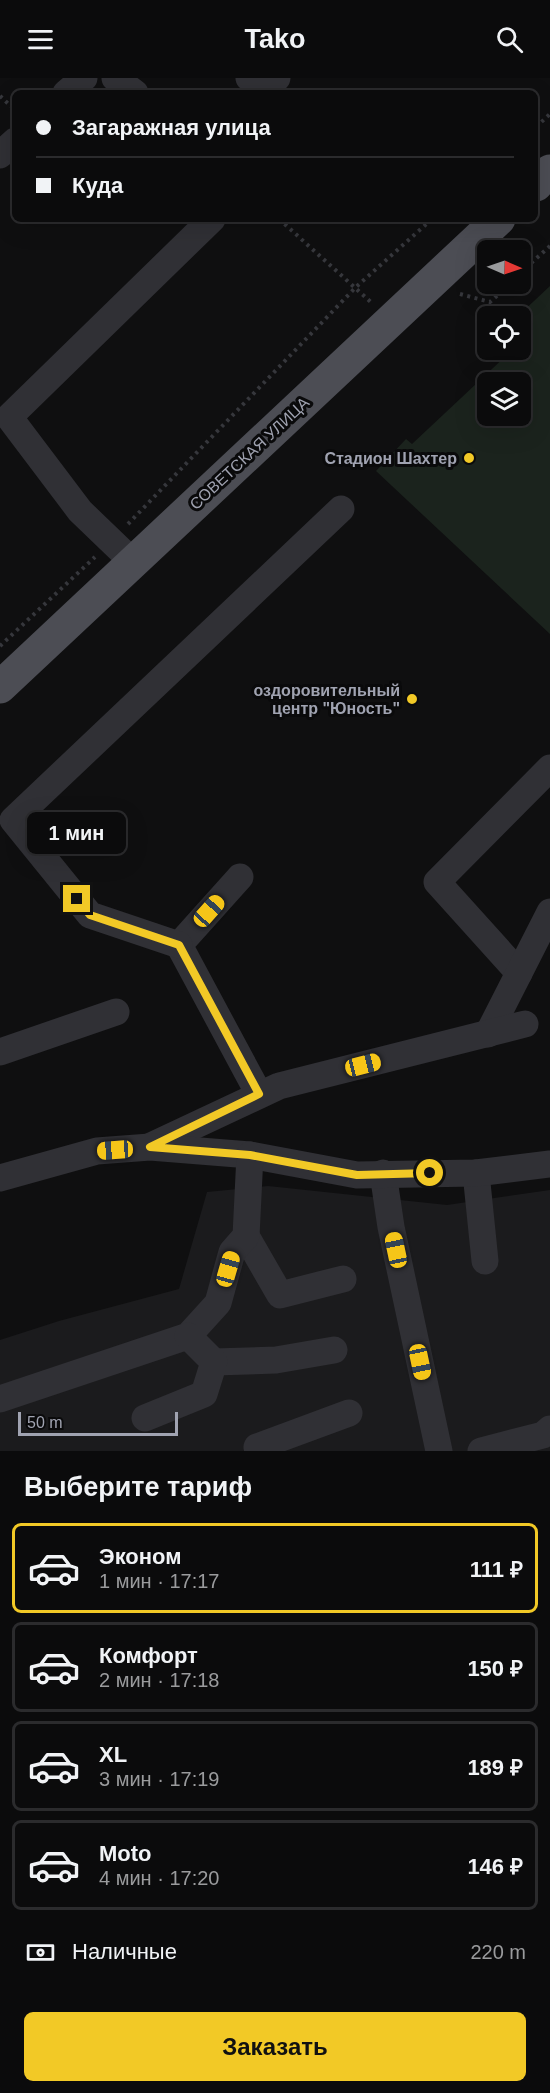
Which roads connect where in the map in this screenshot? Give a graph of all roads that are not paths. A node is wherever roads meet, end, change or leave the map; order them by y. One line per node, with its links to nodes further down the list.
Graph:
1 (84, 78): 5 (street)
2 (115, 78): 6 (street)
3 (249, 78): 4 (street)
4 (277, 78)
5 (70, 90)
6 (131, 90)
7 (12, 144): 8 (street)
8 (0, 154)
9 (550, 171): 10 (main road)
10 (538, 183)
11 (209, 222): 13 (street)
12 (496, 222): 15 (main road, СОВЕТСКАЯ УЛИЦА)
13 (4, 413): 15 (street)
14 (341, 509): 20 (street)
15 (123, 551): 16 (main road, СОВЕТСКАЯ УЛИЦА)
16 (0, 687)
17 (550, 768): 21 (street)
18 (240, 877): 20 (street)
19 (550, 912): 21 (street)
20 (179, 945): 26 (street)
21 (519, 973): 24 (street)
22 (116, 1012): 25 (street)
23 (525, 1024): 24 (street)
24 (488, 1034): 26 (street)
25 (0, 1052)
26 (259, 1094): 27 (street)
27 (150, 1147): 28 (street); 32 (street)
28 (250, 1155): 30 (street); 33 (street)
29 (550, 1164): 31 (street)
30 (383, 1173): 31 (street); 44 (street)
31 (476, 1173): 34 (street)
32 (0, 1178)
33 (246, 1236): 35 (street); 36 (street)
34 (485, 1261)
35 (343, 1279)
36 (188, 1336): 38 (street); 39 (street)
37 (333, 1350): 38 (street)
38 (213, 1362): 41 (street)
39 (0, 1399)
40 (349, 1413): 43 (street)
41 (145, 1418)
42 (550, 1429): 45 (street)
43 (258, 1451)
44 (439, 1451)
45 (481, 1451)

